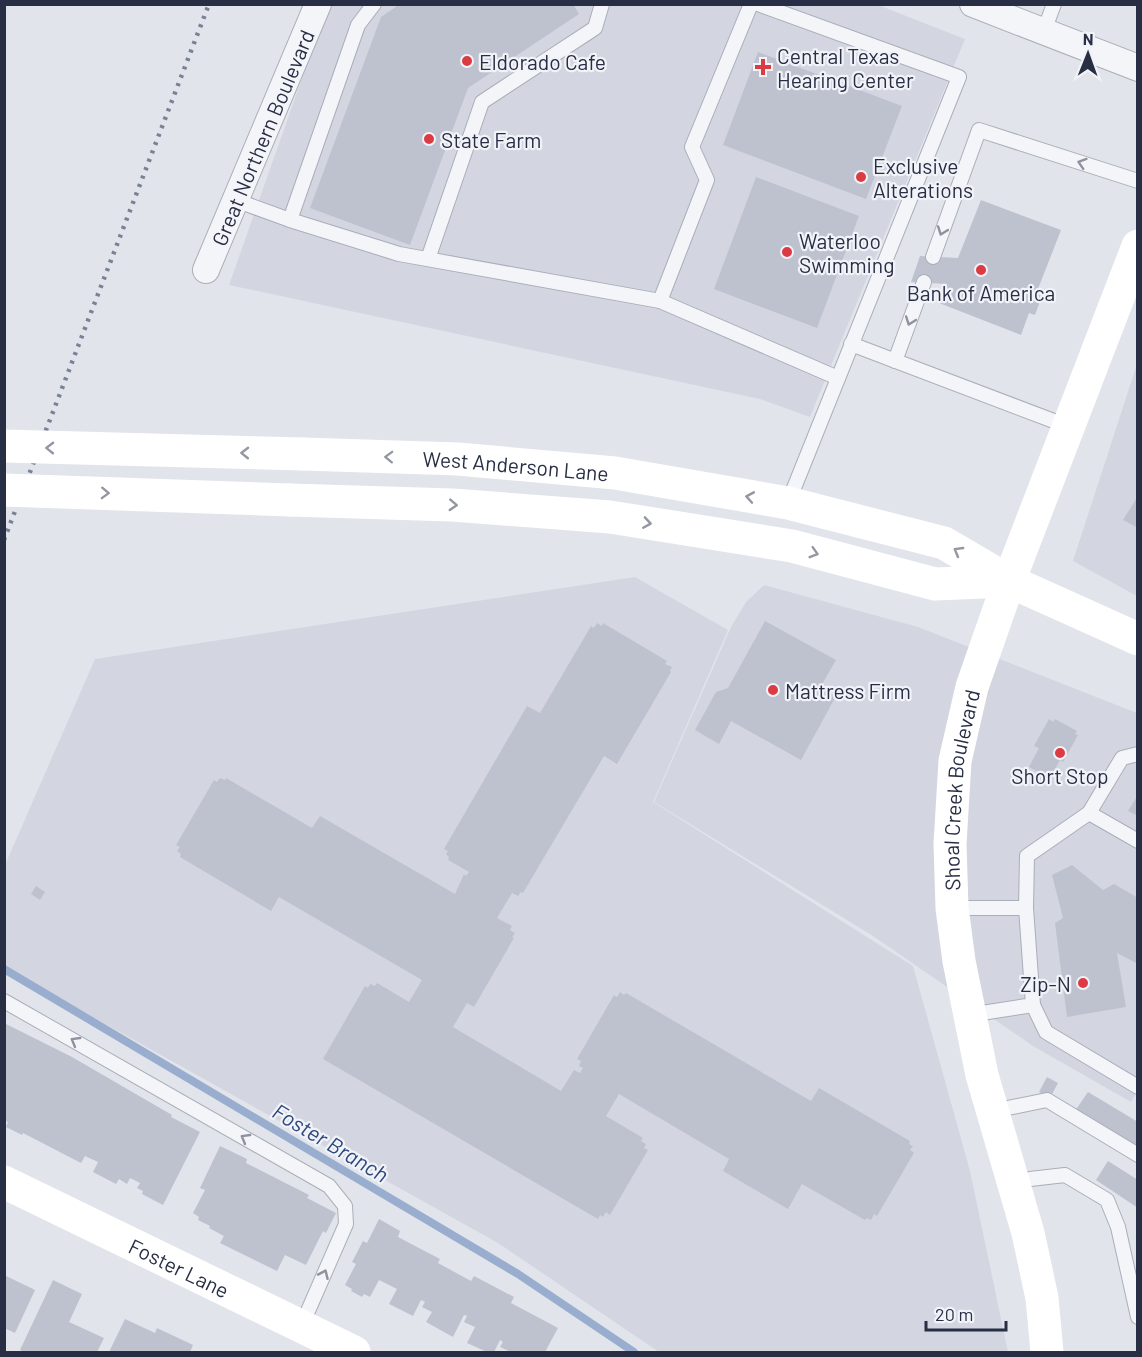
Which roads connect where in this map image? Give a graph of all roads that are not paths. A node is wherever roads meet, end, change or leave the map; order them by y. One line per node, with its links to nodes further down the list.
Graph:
1 (318, 4): 11 (street, Great Northern Boulevard)
2 (374, 4): 12 (lane)
3 (602, 4): 15 (lane)
4 (751, 4): 18 (lane)
5 (758, 4): 19 (lane)
6 (973, 4): 8 (street)
7 (1054, 4): 8 (lane)
8 (1044, 31): 9 (street)
9 (1137, 68)
10 (1137, 181): 14 (lane, one-way to 14)
11 (235, 200): 12 (lane); 16 (street, Great Northern Boulevard)
12 (290, 220): 15 (lane)
13 (1137, 246): 22 (main road, Shoal Creek Boulevard)
14 (933, 257)
15 (428, 260): 18 (lane)
16 (206, 270)
17 (924, 282): 20 (lane, one-way to 20)
18 (660, 301): 21 (lane)
19 (851, 344): 20 (lane); 21 (lane)
20 (895, 361): 22 (lane)
21 (838, 378): 25 (lane)
22 (1067, 426): 26 (main road, Shoal Creek Boulevard)
23 (4, 446): 25 (main road, West Anderson Lane, one-way to 23, bridge)
24 (4, 490): 26 (main road, West Anderson Lane, one-way to 26, bridge)
25 (788, 503): 26 (main road, West Anderson Lane, one-way to 25)
26 (1009, 580): 27 (main road, West Anderson Lane); 31 (main road, Shoal Creek Boulevard)
27 (1137, 639)
28 (1137, 754): 29 (lane)
29 (1089, 813): 30 (lane); 32 (lane)
30 (1137, 841)
31 (952, 908): 32 (lane); 35 (main road, Shoal Creek Boulevard)
32 (1026, 908): 34 (lane)
33 (4, 1001): 42 (lane, one-way to 33)
34 (1033, 1005): 35 (lane); 36 (lane)
35 (969, 1015): 37 (main road, Shoal Creek Boulevard)
36 (1137, 1087)
37 (993, 1111): 38 (lane); 39 (main road, Shoal Creek Boulevard)
38 (1137, 1155)
39 (1013, 1181): 41 (lane); 44 (main road, Shoal Creek Boulevard)
40 (4, 1182): 42 (main road, Foster Lane)
41 (1137, 1317)
42 (301, 1327): 43 (main road, Foster Lane)
43 (354, 1353)
44 (1047, 1353)

